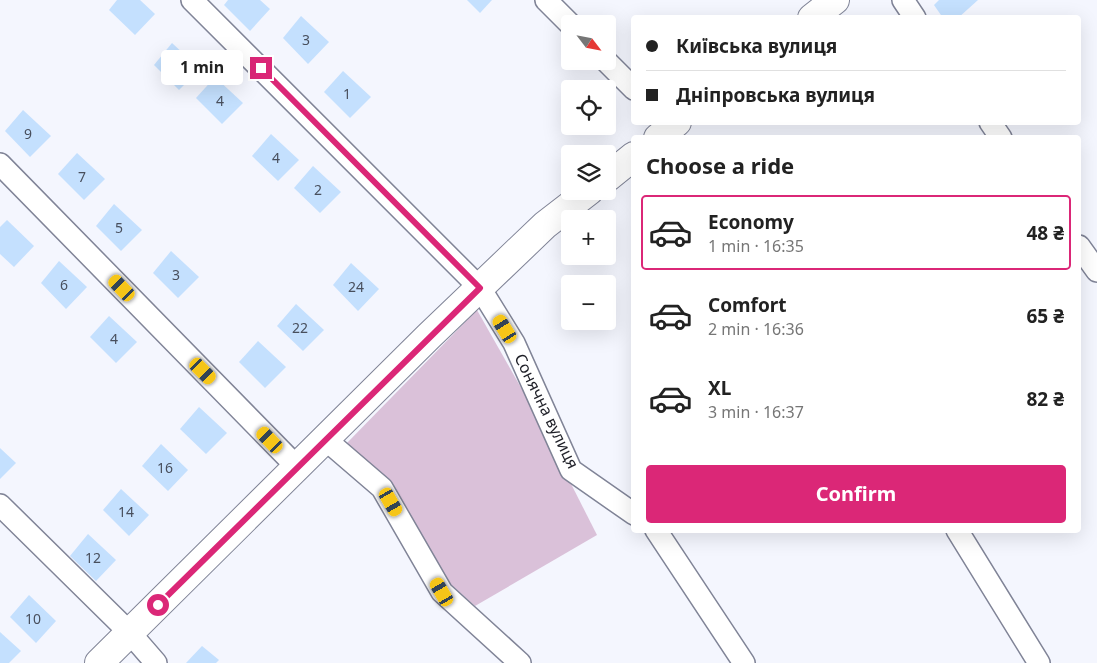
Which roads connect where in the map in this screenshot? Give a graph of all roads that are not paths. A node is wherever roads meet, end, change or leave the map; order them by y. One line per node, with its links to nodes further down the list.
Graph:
1 (192, 0): 16 (street, Сонячна вулиця)
2 (546, 0): 5 (street)
3 (835, 0): 6 (main road)
4 (903, 0): 7 (street)
5 (561, 15)
6 (816, 15)
7 (913, 15)
8 (615, 70): 9 (street)
9 (631, 86)
10 (631, 158): 12 (main road)
11 (0, 164): 18 (street)
12 (616, 171)
13 (577, 200): 16 (main road)
14 (1081, 249): 15 (street)
15 (1097, 271)
16 (480, 288): 17 (main road); 20 (street, Сонячна вулиця)
17 (325, 439): 18 (main road); 26 (street)
18 (297, 467): 23 (main road)
19 (0, 506): 23 (street)
20 (631, 512)
21 (658, 533): 27 (street)
22 (959, 533): 28 (street)
23 (130, 632): 24 (main road); 25 (street)
24 (99, 663)
25 (156, 663)
26 (520, 663)
27 (744, 663)
28 (1039, 663)

